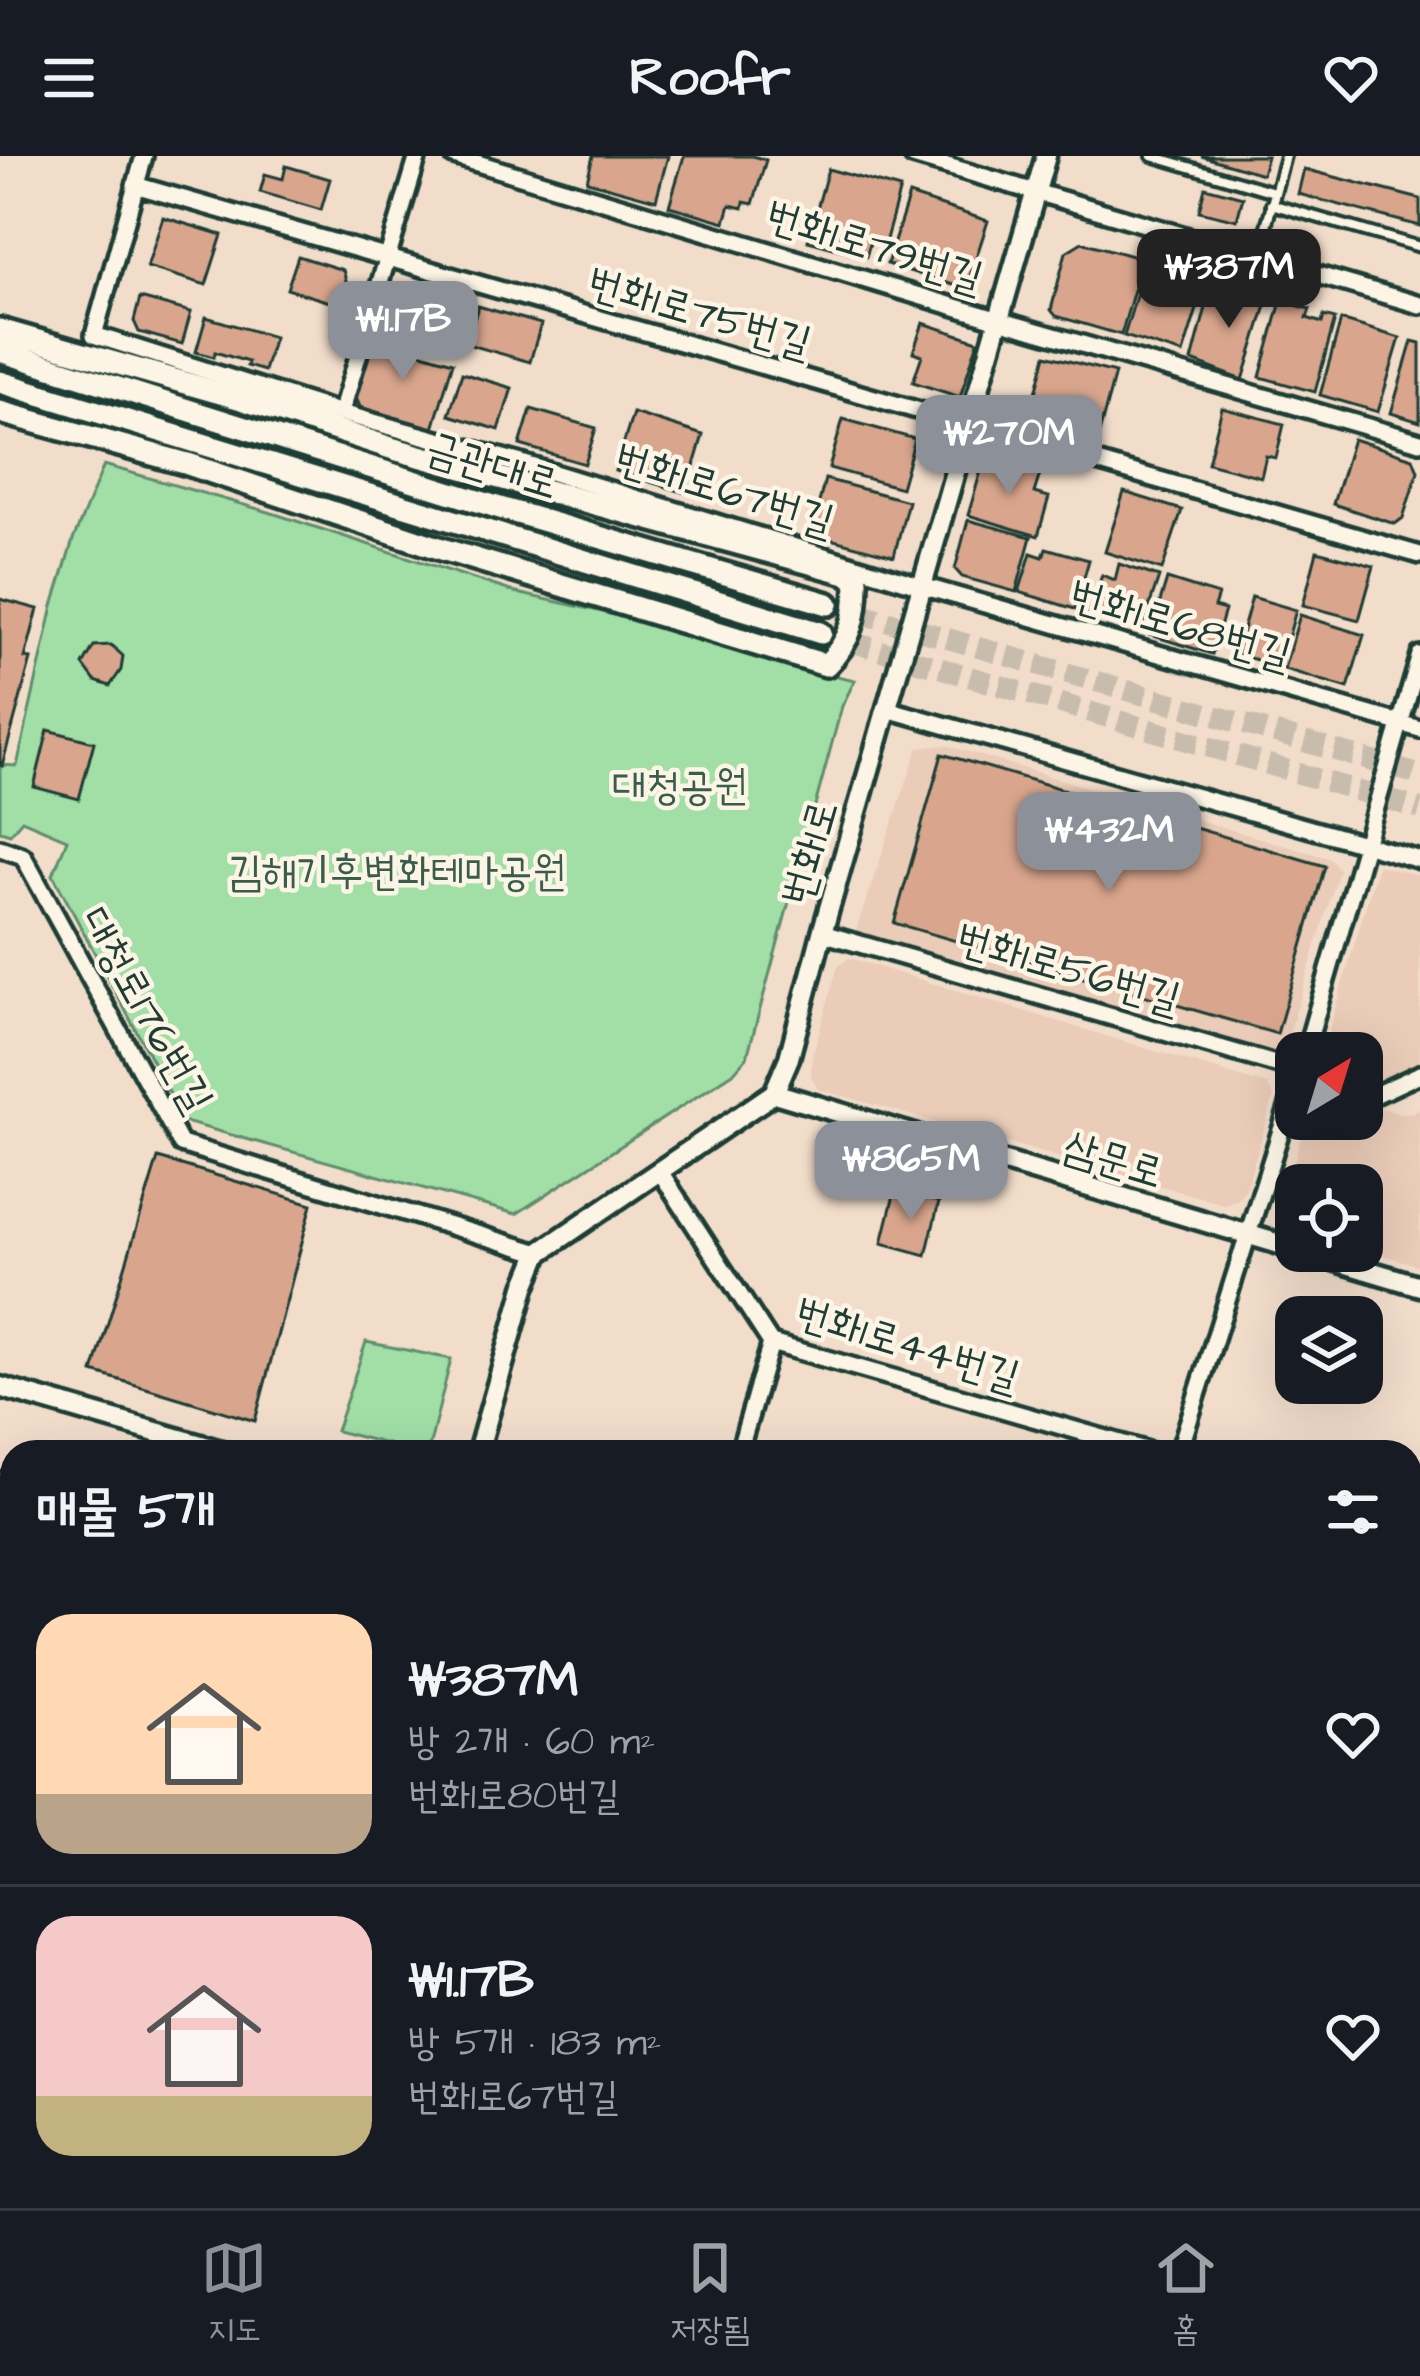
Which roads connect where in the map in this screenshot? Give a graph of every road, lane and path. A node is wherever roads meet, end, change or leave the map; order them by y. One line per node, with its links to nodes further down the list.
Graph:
1 (143, 156): 8 (street)
2 (418, 156): 14 (street)
3 (454, 156): 16 (street, 번화1로79번길)
4 (913, 156): 9 (street)
5 (1046, 156): 9 (street, 번화1로)
6 (1152, 156): 10 (lane)
7 (1285, 156): 10 (lane)
8 (135, 185): 14 (street, 번화1로75번길); 22 (street, 번화1로67번길)
9 (1037, 192): 13 (street); 16 (street, 번화1로)
10 (1274, 192): 11 (lane)
11 (1271, 204): 12 (lane); 13 (lane)
12 (1420, 247)
13 (1257, 258): 15 (street)
14 (387, 259): 22 (street); 23 (street, 번화1로75번길)
15 (1420, 305)
16 (999, 320): 23 (street, 번화1로); 24 (street, 번화1로79번길)
17 (0, 330): 19 (main road)
18 (0, 351): 25 (main road, 금관대로)
19 (108, 360): 25 (main road); 26 (main road)
20 (0, 382): 27 (main road, 금관대로)
21 (0, 412): 26 (main road)
22 (341, 413): 29 (street, 번화1로67번길)
23 (968, 424): 28 (street, 번화1로75번길); 29 (street, 번화1로)
24 (1420, 442)
25 (308, 447): 30 (main road, 금관대로)
26 (188, 464): 27 (main road)
27 (320, 480): 31 (main road, 금관대로)
28 (1420, 555)
29 (922, 586): 33 (street, 번화1로); 34 (street, 번화1로68번길)
30 (828, 604)
31 (820, 633)
32 (1420, 655): 34 (street)
33 (887, 709): 36 (street); 39 (street, 번화1로)
34 (1401, 723): 35 (street, 번화1로68번길); 36 (street)
35 (1420, 729)
36 (1364, 844): 38 (street); 40 (street)
37 (0, 848): 49 (street, 대청로176번길)
38 (1420, 860)
39 (823, 933): 41 (street, 번화1로56번길); 44 (street, 번화1로)
40 (1311, 1032)
41 (1275, 1064)
42 (1420, 1074): 43 (street)
43 (1383, 1091)
44 (774, 1093): 46 (street); 47 (street, 삼문로)
45 (1278, 1140): 47 (street)
46 (659, 1171): 49 (street); 52 (street, 번화1로44번길)
47 (1248, 1235): 48 (street, 삼문로); 58 (street)
48 (1275, 1243)
49 (538, 1252): 55 (street)
50 (1373, 1272): 51 (street, 삼문로)
51 (1420, 1286)
52 (771, 1343): 56 (street); 57 (street, 번화1로44번길)
53 (1, 1390): 54 (street)
54 (182, 1440)
55 (481, 1440)
56 (744, 1440)
57 (1109, 1440)
58 (1183, 1440)

